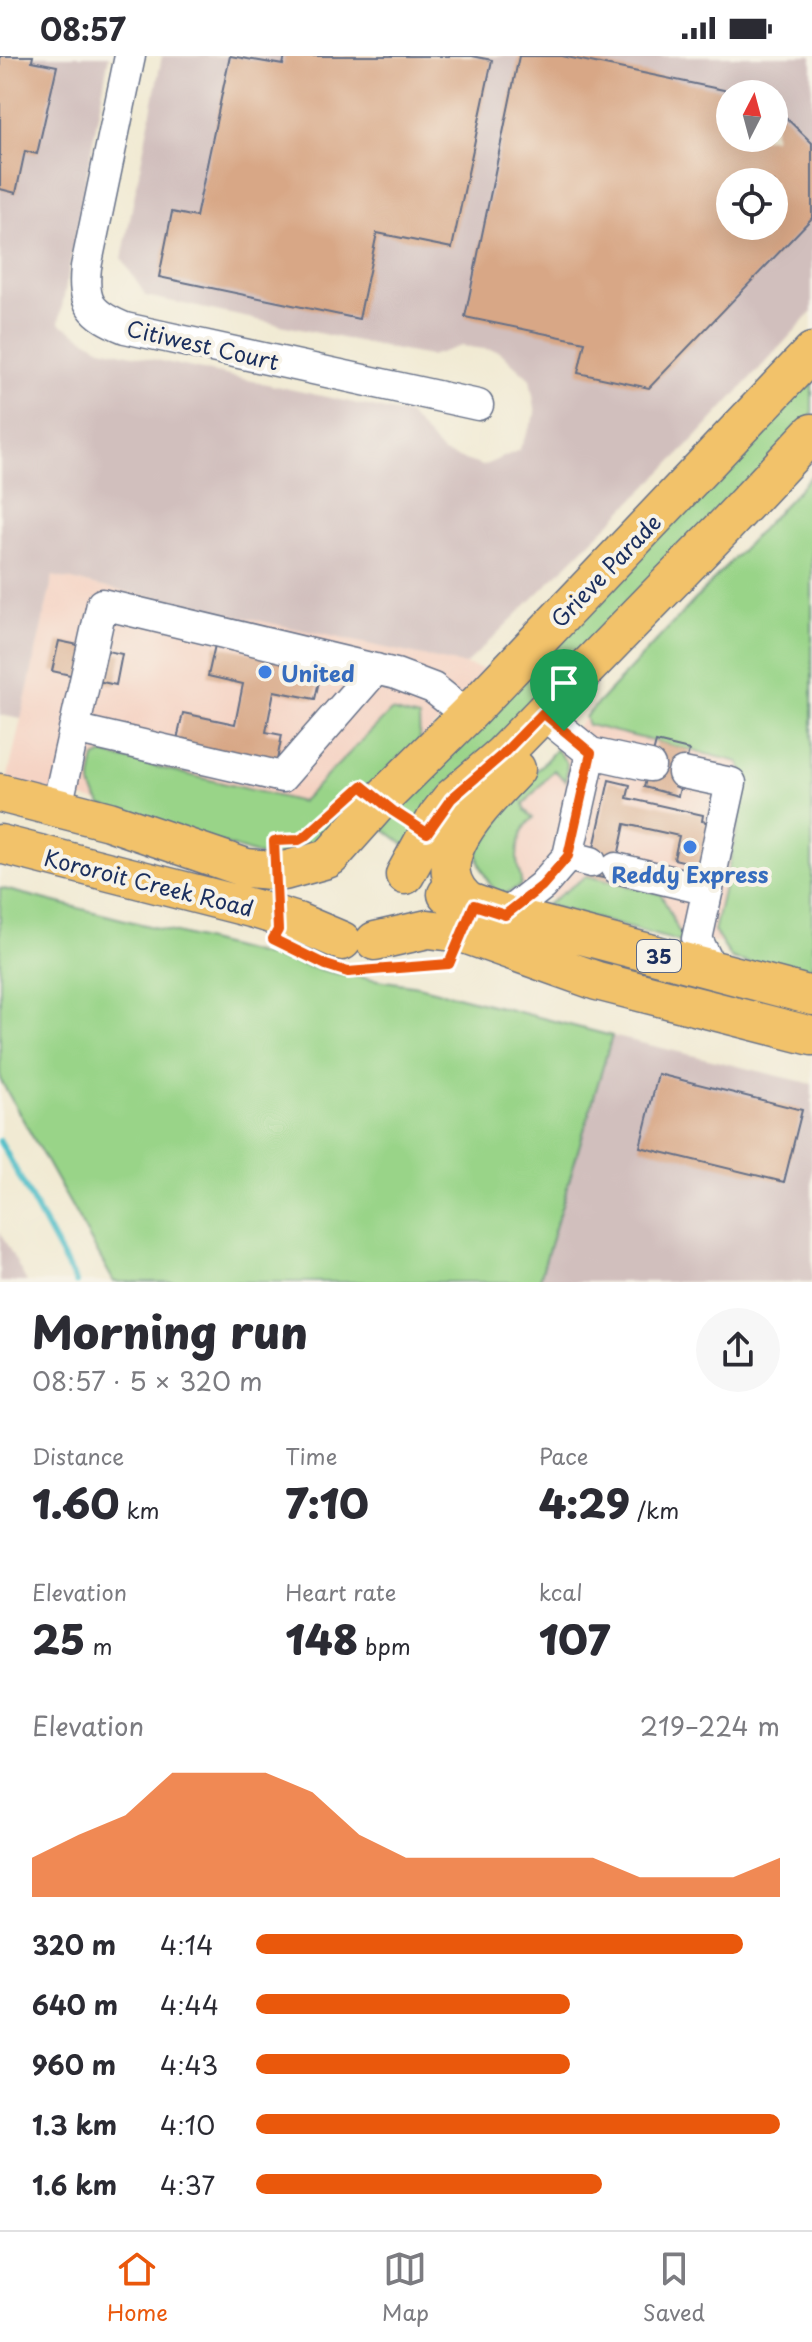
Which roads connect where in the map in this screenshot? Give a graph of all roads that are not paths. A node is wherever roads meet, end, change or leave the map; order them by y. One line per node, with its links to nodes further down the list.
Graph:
1 (130, 56): 3 (lane, Citiwest Court)
2 (812, 352): 6 (main road, Grieve Parade)
3 (478, 405)
4 (812, 433): 7 (main road)
5 (376, 669): 6 (lane); 8 (lane); 8 (lane)
6 (467, 715): 15 (main road, Grieve Parade)
7 (549, 718): 9 (lane); 17 (main road); 19 (main road)
8 (74, 729): 13 (lane)
9 (591, 753): 10 (lane); 16 (lane)
10 (650, 766)
11 (683, 773): 18 (lane)
12 (0, 793): 13 (main road, Kororoit Creek Road / 35)
13 (57, 807): 15 (main road, Kororoit Creek Road / 35)
14 (0, 844): 20 (main road, Kororoit Creek Road)
15 (329, 858): 17 (main road, 35); 20 (main road)
16 (591, 862): 18 (lane); 19 (lane)
17 (406, 877): 19 (main road, 35); 20 (main road)
18 (708, 890): 21 (lane)
19 (479, 917): 20 (main road, 35); 21 (main road, 35); 23 (main road, 35)
20 (352, 951)
21 (712, 970): 22 (main road, 35)
22 (812, 996)
23 (812, 1036)

